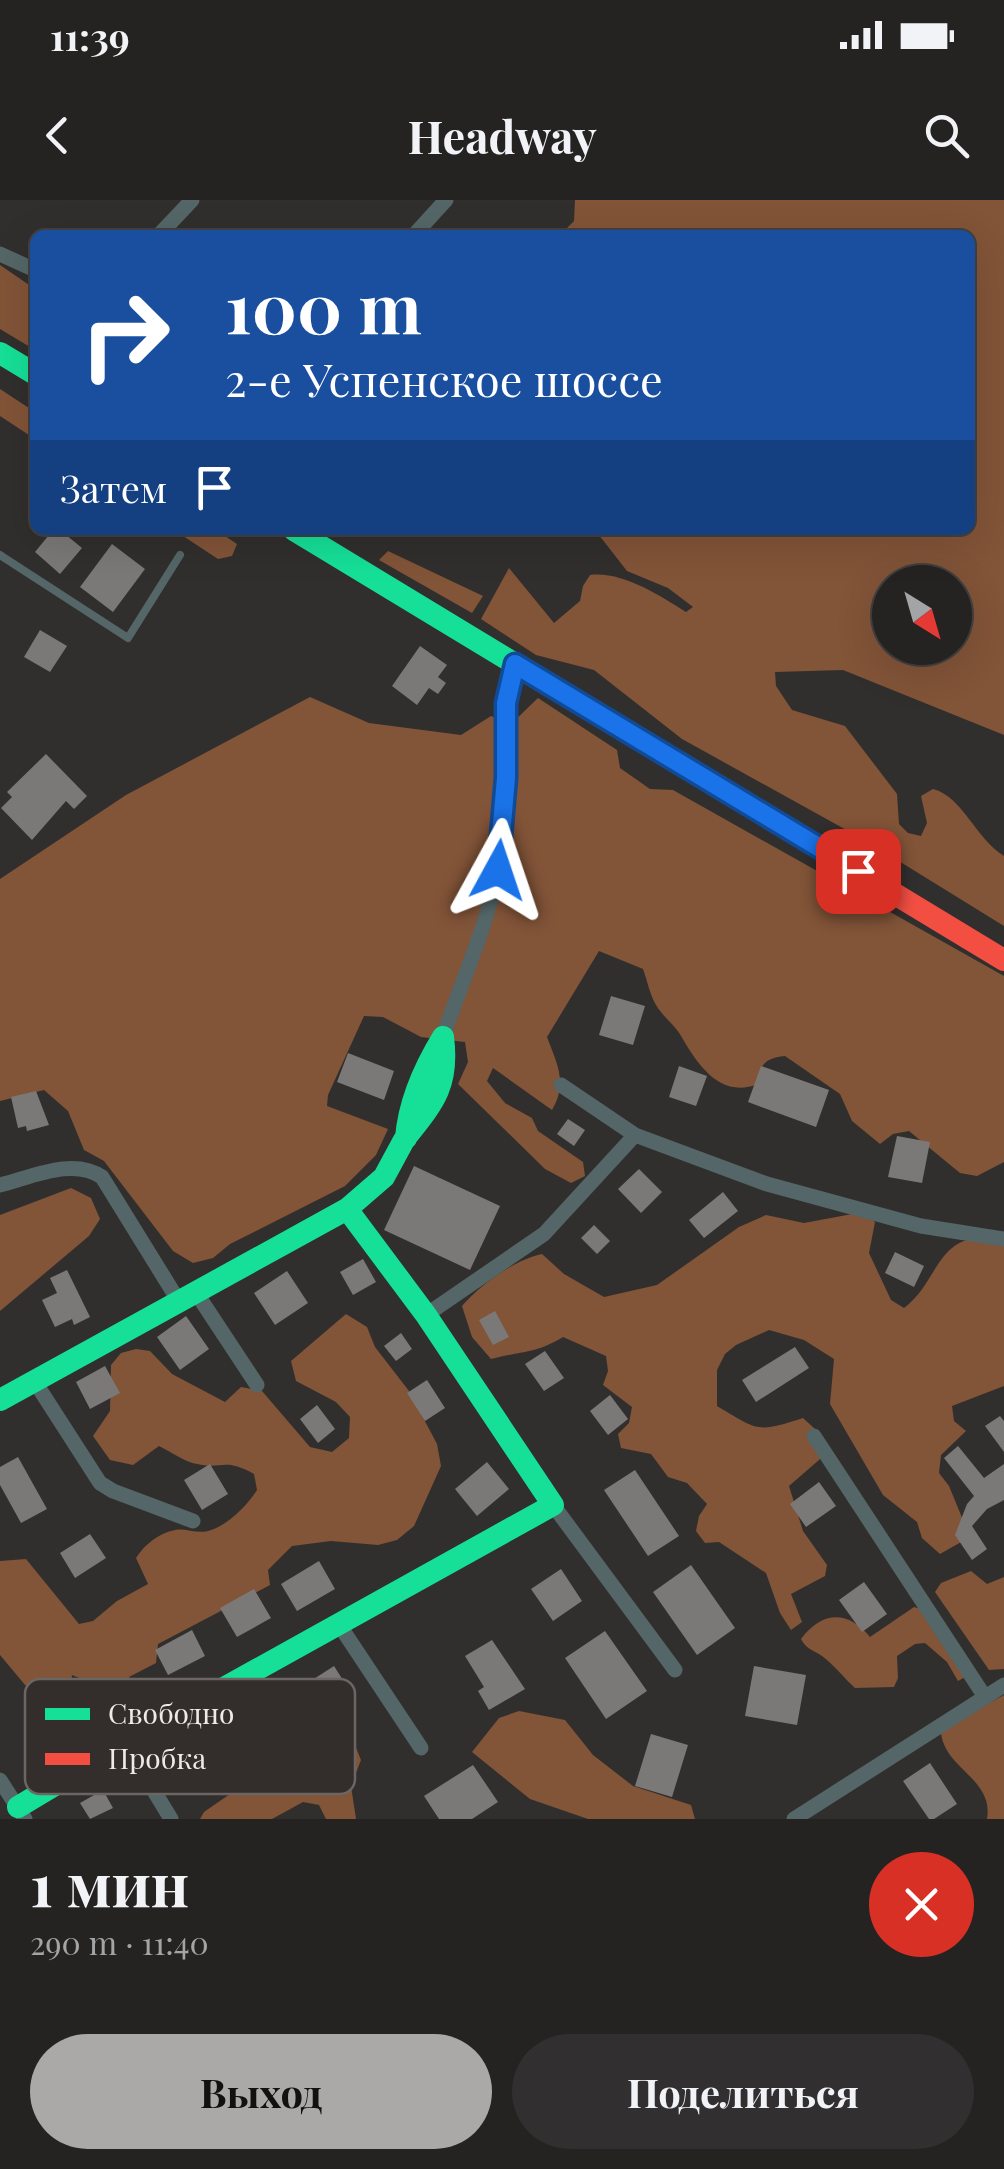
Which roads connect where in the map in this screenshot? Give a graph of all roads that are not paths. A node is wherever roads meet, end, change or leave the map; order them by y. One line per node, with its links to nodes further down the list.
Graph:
1 (192, 200): 3 (street)
2 (446, 200): 4 (street)
3 (164, 230)
4 (419, 230)
5 (0, 254): 6 (street)
6 (30, 268)
7 (0, 353): 8 (street)
8 (30, 371)
9 (302, 535): 12 (street)
10 (0, 555): 11 (lane)
11 (180, 555)
12 (515, 664): 13 (street); 14 (street)
13 (1004, 960)
14 (443, 1037): 18 (street)
15 (560, 1085): 16 (street)
16 (635, 1135): 19 (street); 21 (street)
17 (0, 1185): 20 (street)
18 (347, 1209): 20 (street); 21 (street)
19 (1004, 1239)
20 (186, 1295): 22 (street); 23 (street)
21 (426, 1315): 26 (street)
22 (36, 1382): 24 (street); 27 (street)
23 (257, 1385)
24 (0, 1400)
25 (814, 1436): 32 (street)
26 (553, 1505): 28 (street); 29 (street)
27 (194, 1521)
28 (338, 1623): 30 (street); 33 (street)
29 (675, 1670)
30 (239, 1679)
31 (1004, 1685): 32 (street)
32 (985, 1698): 39 (street)
33 (422, 1748)
34 (0, 1780): 37 (street)
35 (49, 1794): 37 (street)
36 (156, 1794): 38 (street)
37 (21, 1813)
38 (171, 1819)
39 (794, 1819)

